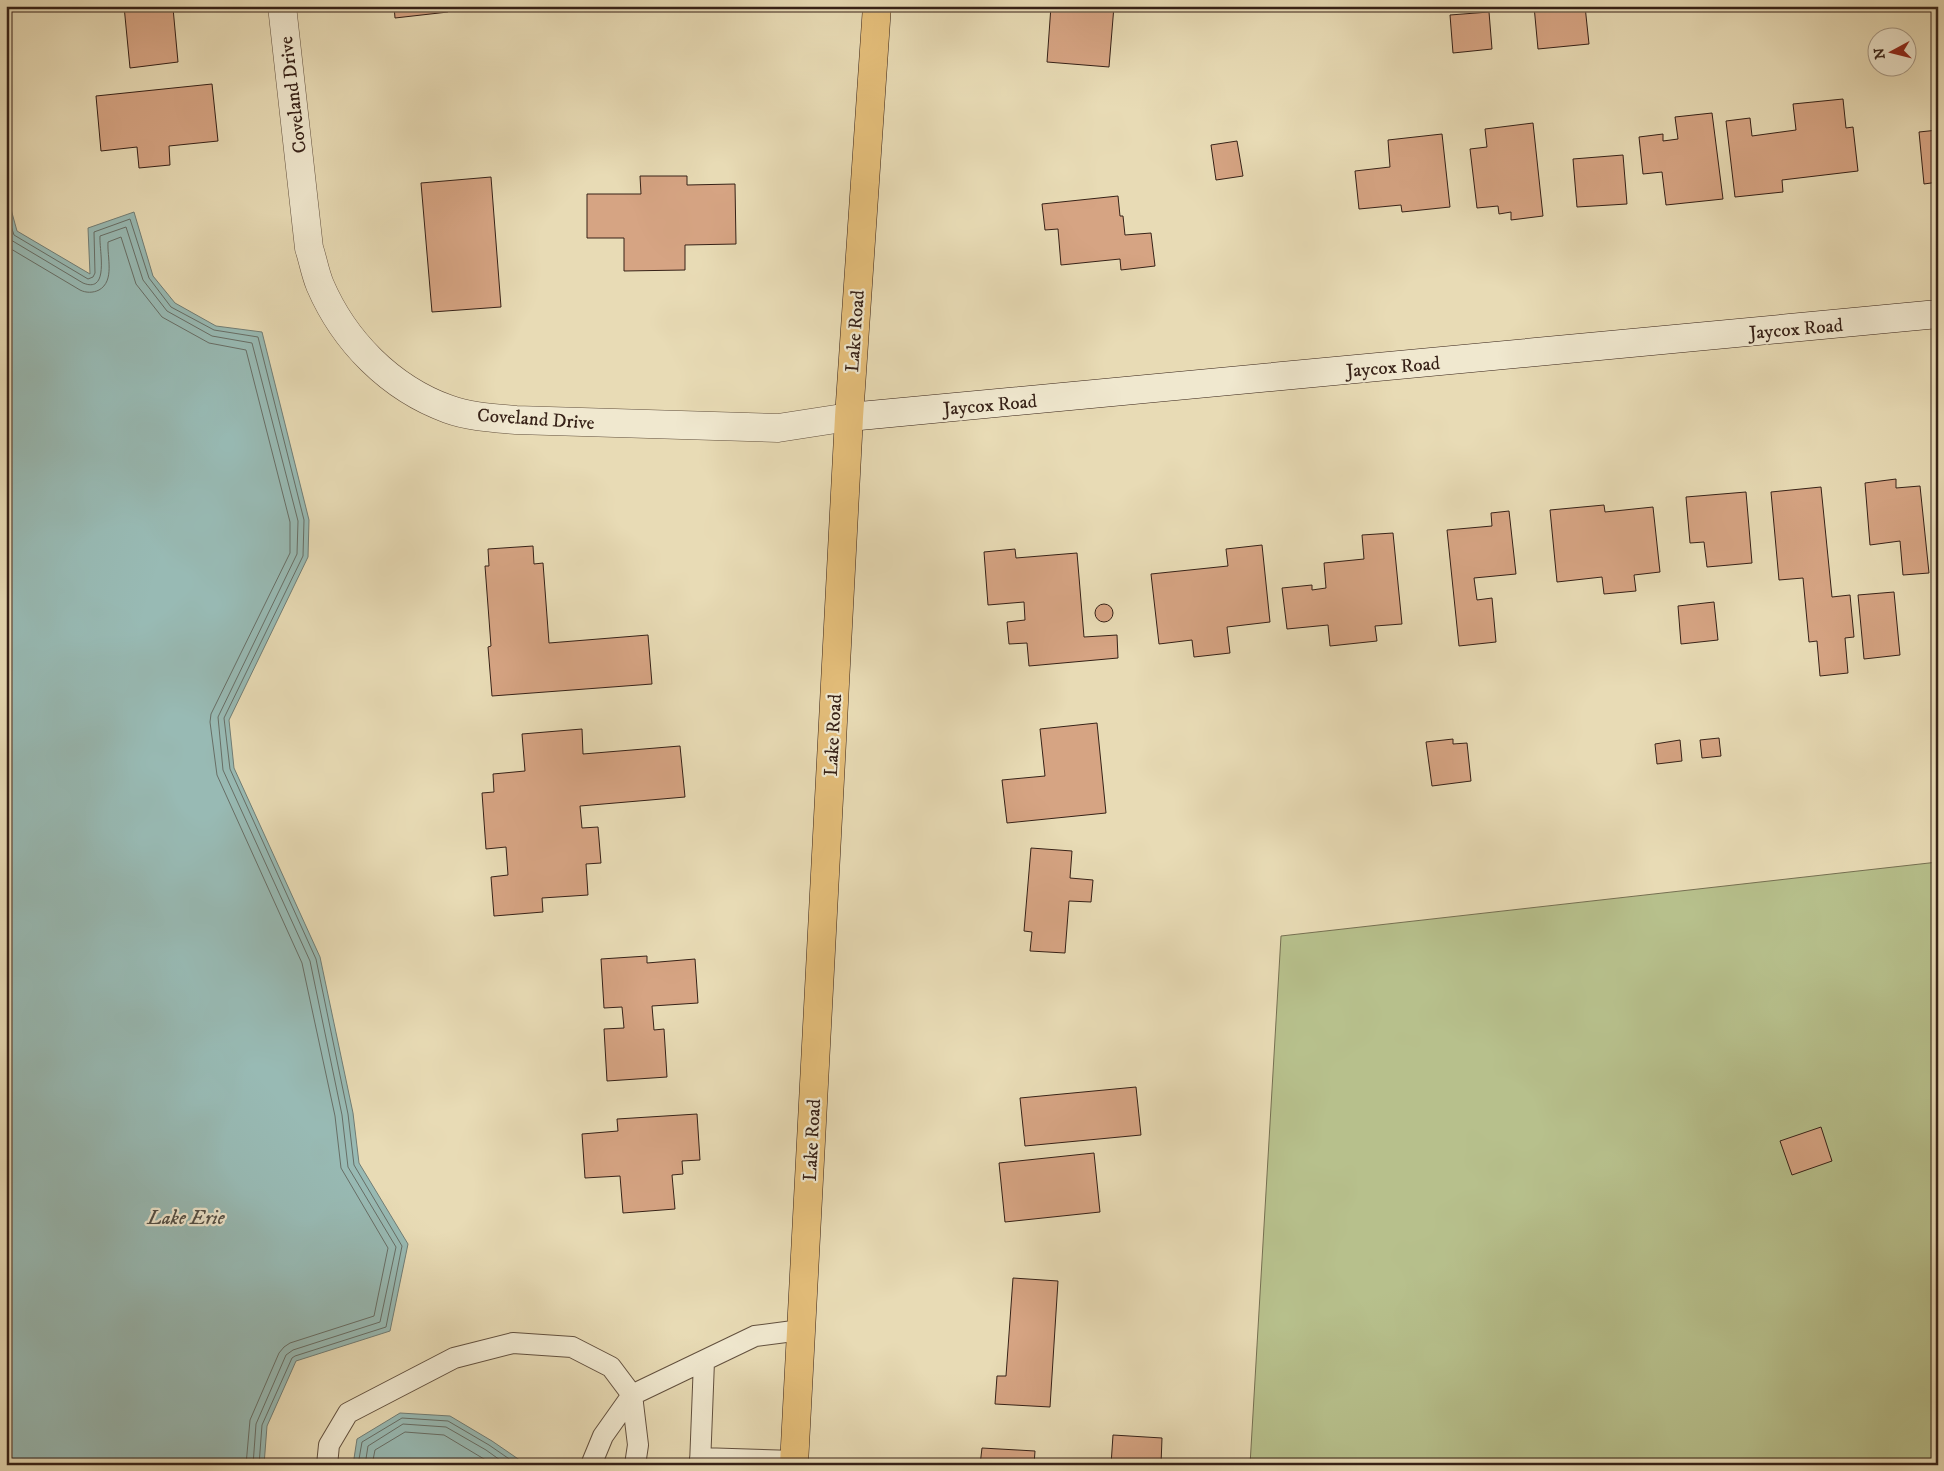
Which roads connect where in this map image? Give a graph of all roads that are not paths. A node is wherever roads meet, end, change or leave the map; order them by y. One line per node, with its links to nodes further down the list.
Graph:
1 (282, 6): 4 (street, Coveland Drive)
2 (877, 6): 4 (main road, Lake Road)
3 (1938, 314): 4 (street, Jaycox Road)
4 (849, 417): 5 (main road, Lake Road)
5 (801, 1330): 6 (lane); 9 (main road, Lake Road)
6 (704, 1361): 7 (lane); 8 (lane)
7 (632, 1395): 10 (lane); 11 (lane); 12 (lane)
8 (700, 1461): 9 (lane)
9 (794, 1463)
10 (327, 1465)
11 (591, 1465)
12 (635, 1465)

